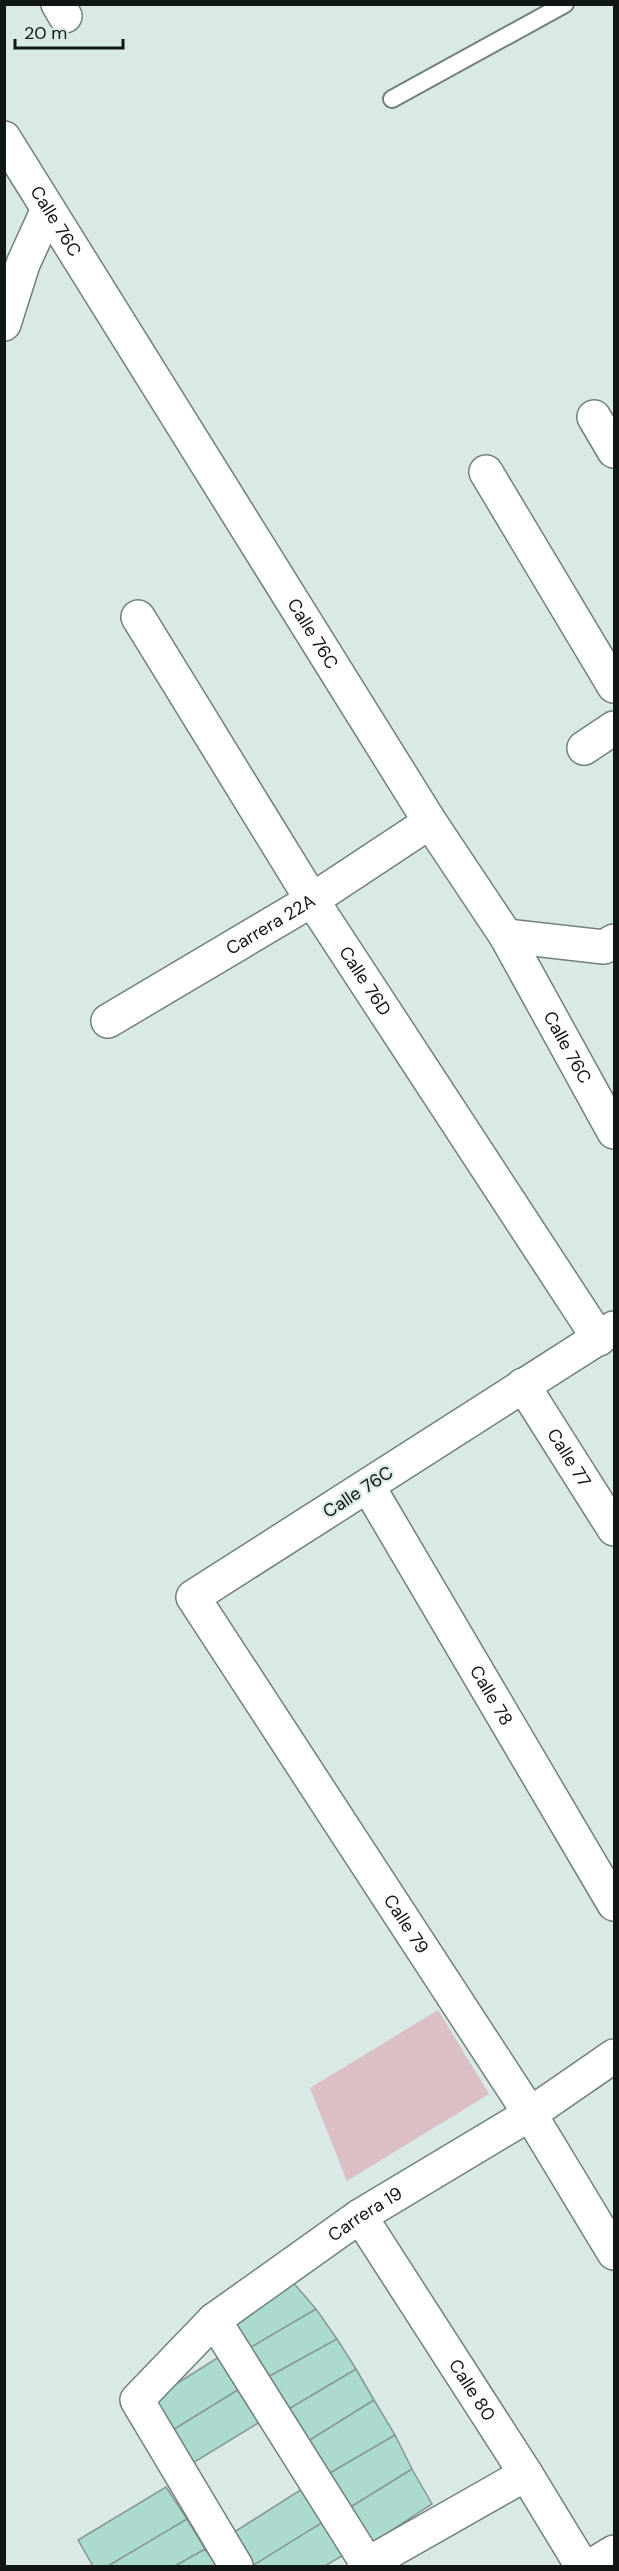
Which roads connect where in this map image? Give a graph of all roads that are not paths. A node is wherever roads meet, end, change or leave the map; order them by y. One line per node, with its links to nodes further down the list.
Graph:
1 (565, 4): 2 (lane)
2 (392, 99)
3 (4, 138): 4 (street, Calle 76C)
4 (48, 209): 5 (street); 14 (street, Calle 76C)
5 (14, 259): 6 (street)
6 (4, 324)
7 (594, 417): 8 (street)
8 (615, 451)
9 (486, 472): 11 (street)
10 (138, 617): 15 (street, Calle 76D)
11 (615, 686)
12 (615, 728): 13 (street)
13 (584, 748)
14 (430, 822): 15 (street, Carrera 22A); 16 (street, Calle 76C)
15 (312, 900): 18 (street, Carrera 22A); 20 (street, Calle 76D)
16 (506, 936): 17 (street); 19 (street, Calle 76C)
17 (611, 951)
18 (108, 1021)
19 (615, 1132)
20 (607, 1333): 21 (street, Calle 76C)
21 (523, 1385): 22 (street, Calle 76C); 23 (street, Calle 77)
22 (368, 1486): 24 (street, Calle 76C); 25 (street, Calle 78)
23 (615, 1529)
24 (193, 1597): 27 (street, Calle 79)
25 (615, 1904)
26 (615, 2056): 27 (street, Carrera 19)
27 (530, 2114): 28 (street, Carrera 19); 29 (street, Calle 79)
28 (360, 2216): 30 (street, Carrera 19); 31 (street, Calle 80)
29 (615, 2253)
30 (213, 2320): 33 (street, Carrera 19); 34 (street)
31 (526, 2474): 34 (street); 35 (street, Calle 80)
32 (615, 2552): 36 (street)
33 (236, 2566)
34 (366, 2566)
35 (582, 2566)
36 (591, 2566)

